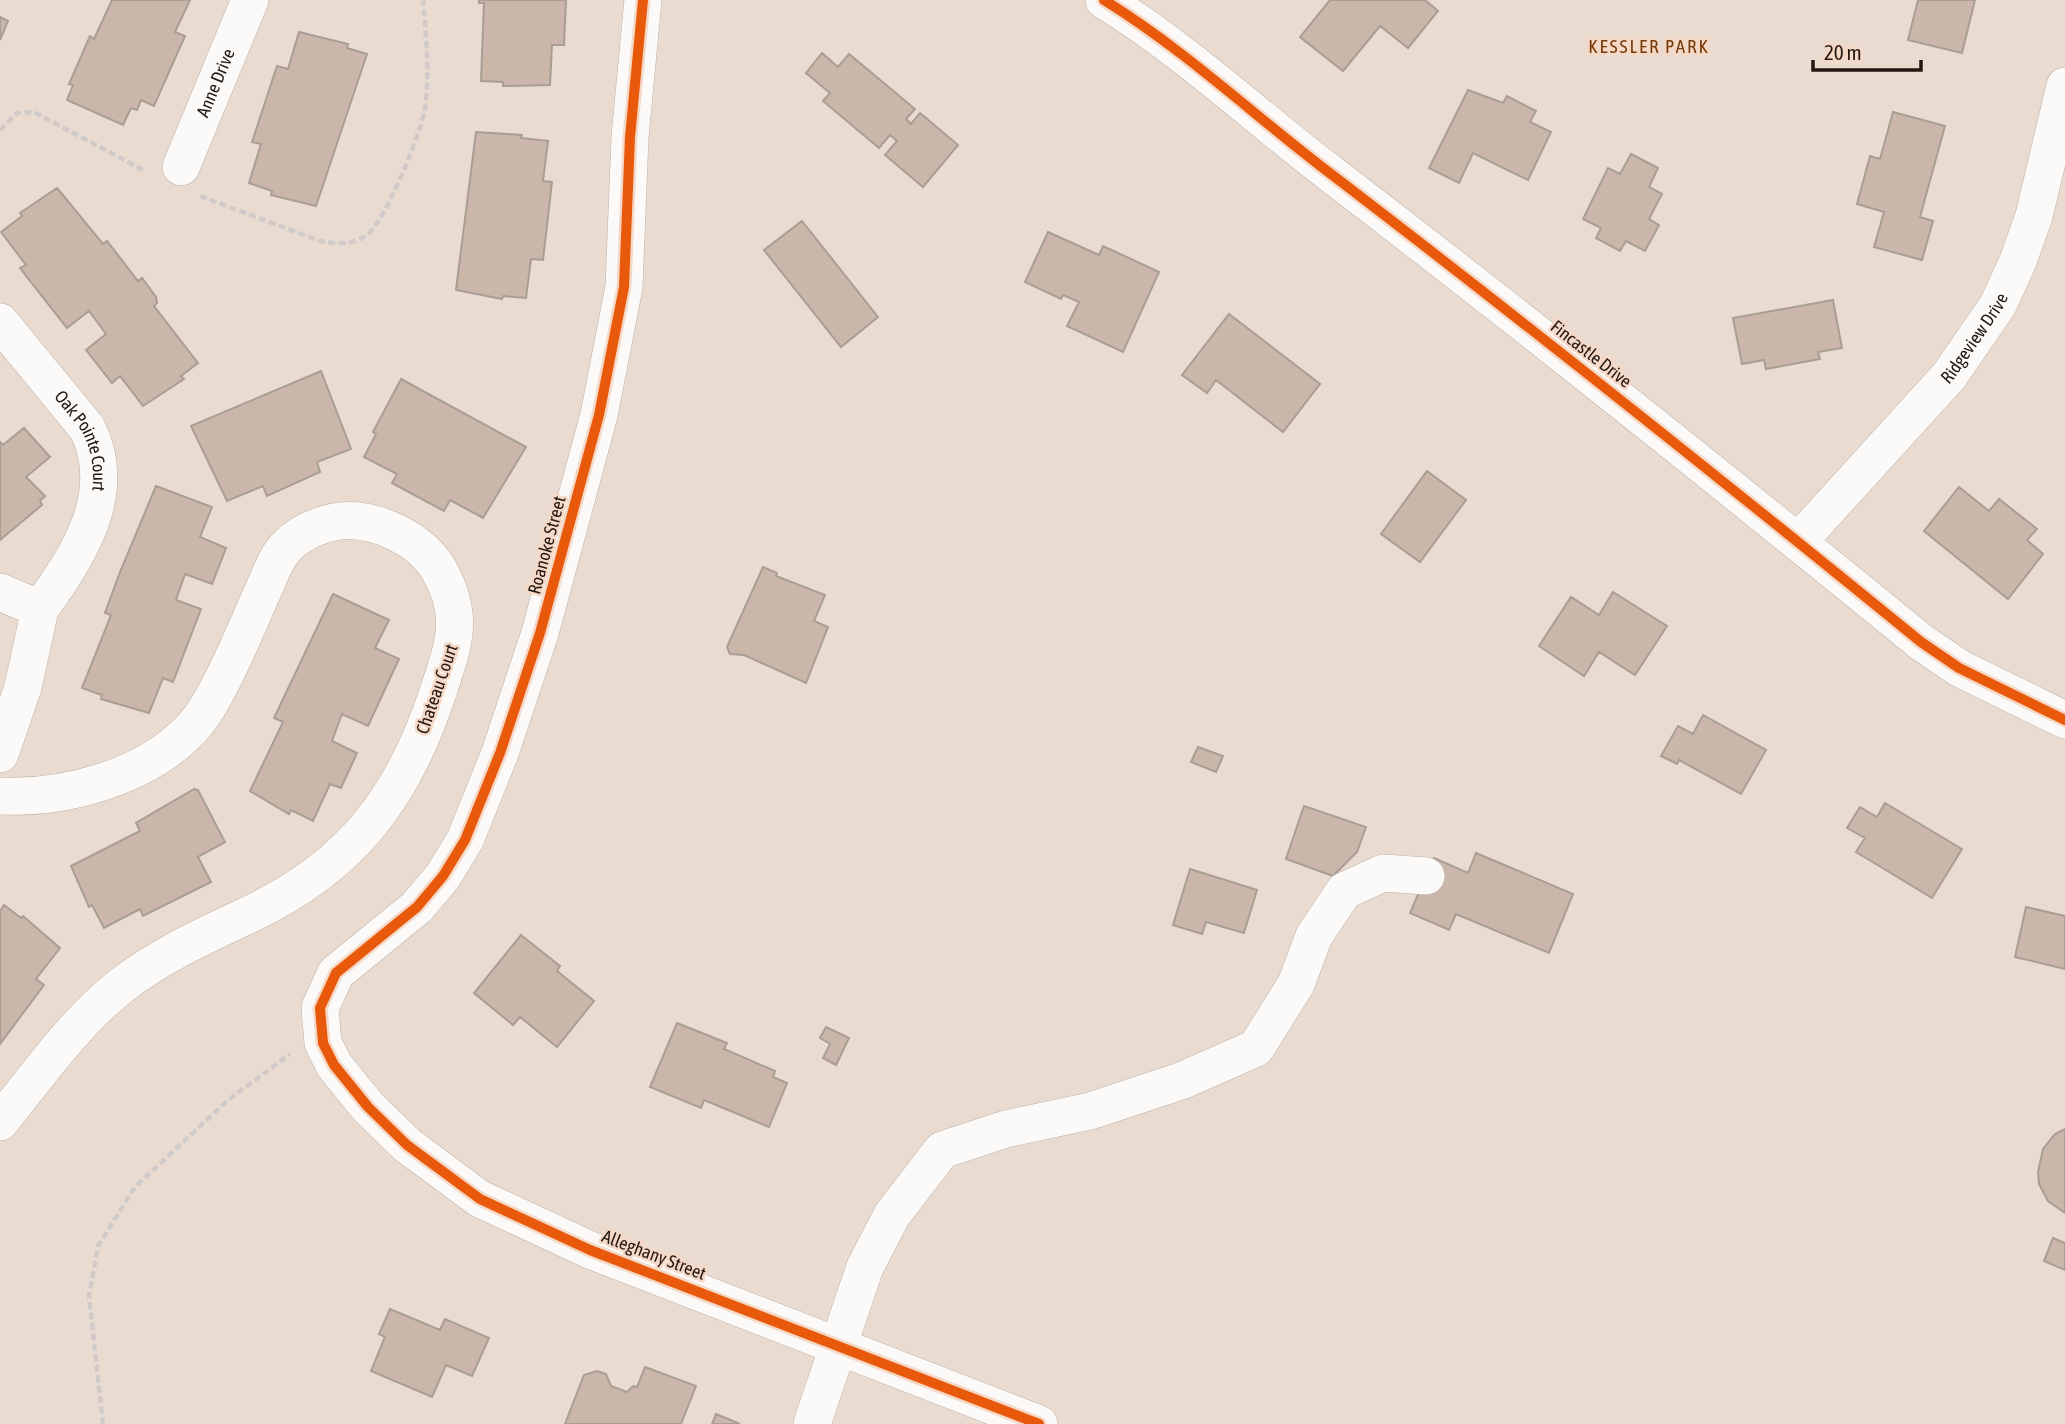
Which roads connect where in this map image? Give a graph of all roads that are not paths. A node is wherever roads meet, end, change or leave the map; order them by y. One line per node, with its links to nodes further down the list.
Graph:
1 (250, 0): 5 (street, Anne Drive)
2 (643, 0): 14 (street, Roanoke Street)
3 (1117, 3): 7 (street, Fincastle Drive)
4 (2065, 86): 7 (street, Ridgeview Drive)
5 (176, 178)
6 (0, 322): 9 (street, Oak Pointe Court)
7 (1798, 542): 10 (street, Fincastle Drive)
8 (0, 592): 9 (street)
9 (40, 609): 11 (street, Oak Pointe Court)
10 (2065, 720)
11 (0, 754)
12 (0, 796): 15 (street, Chateau Court)
13 (1426, 876): 16 (street)
14 (320, 1031): 16 (street, Alleghany Street)
15 (0, 1122)
16 (839, 1347): 17 (street); 18 (street, Alleghany Street)
17 (812, 1424)
18 (1039, 1424)

